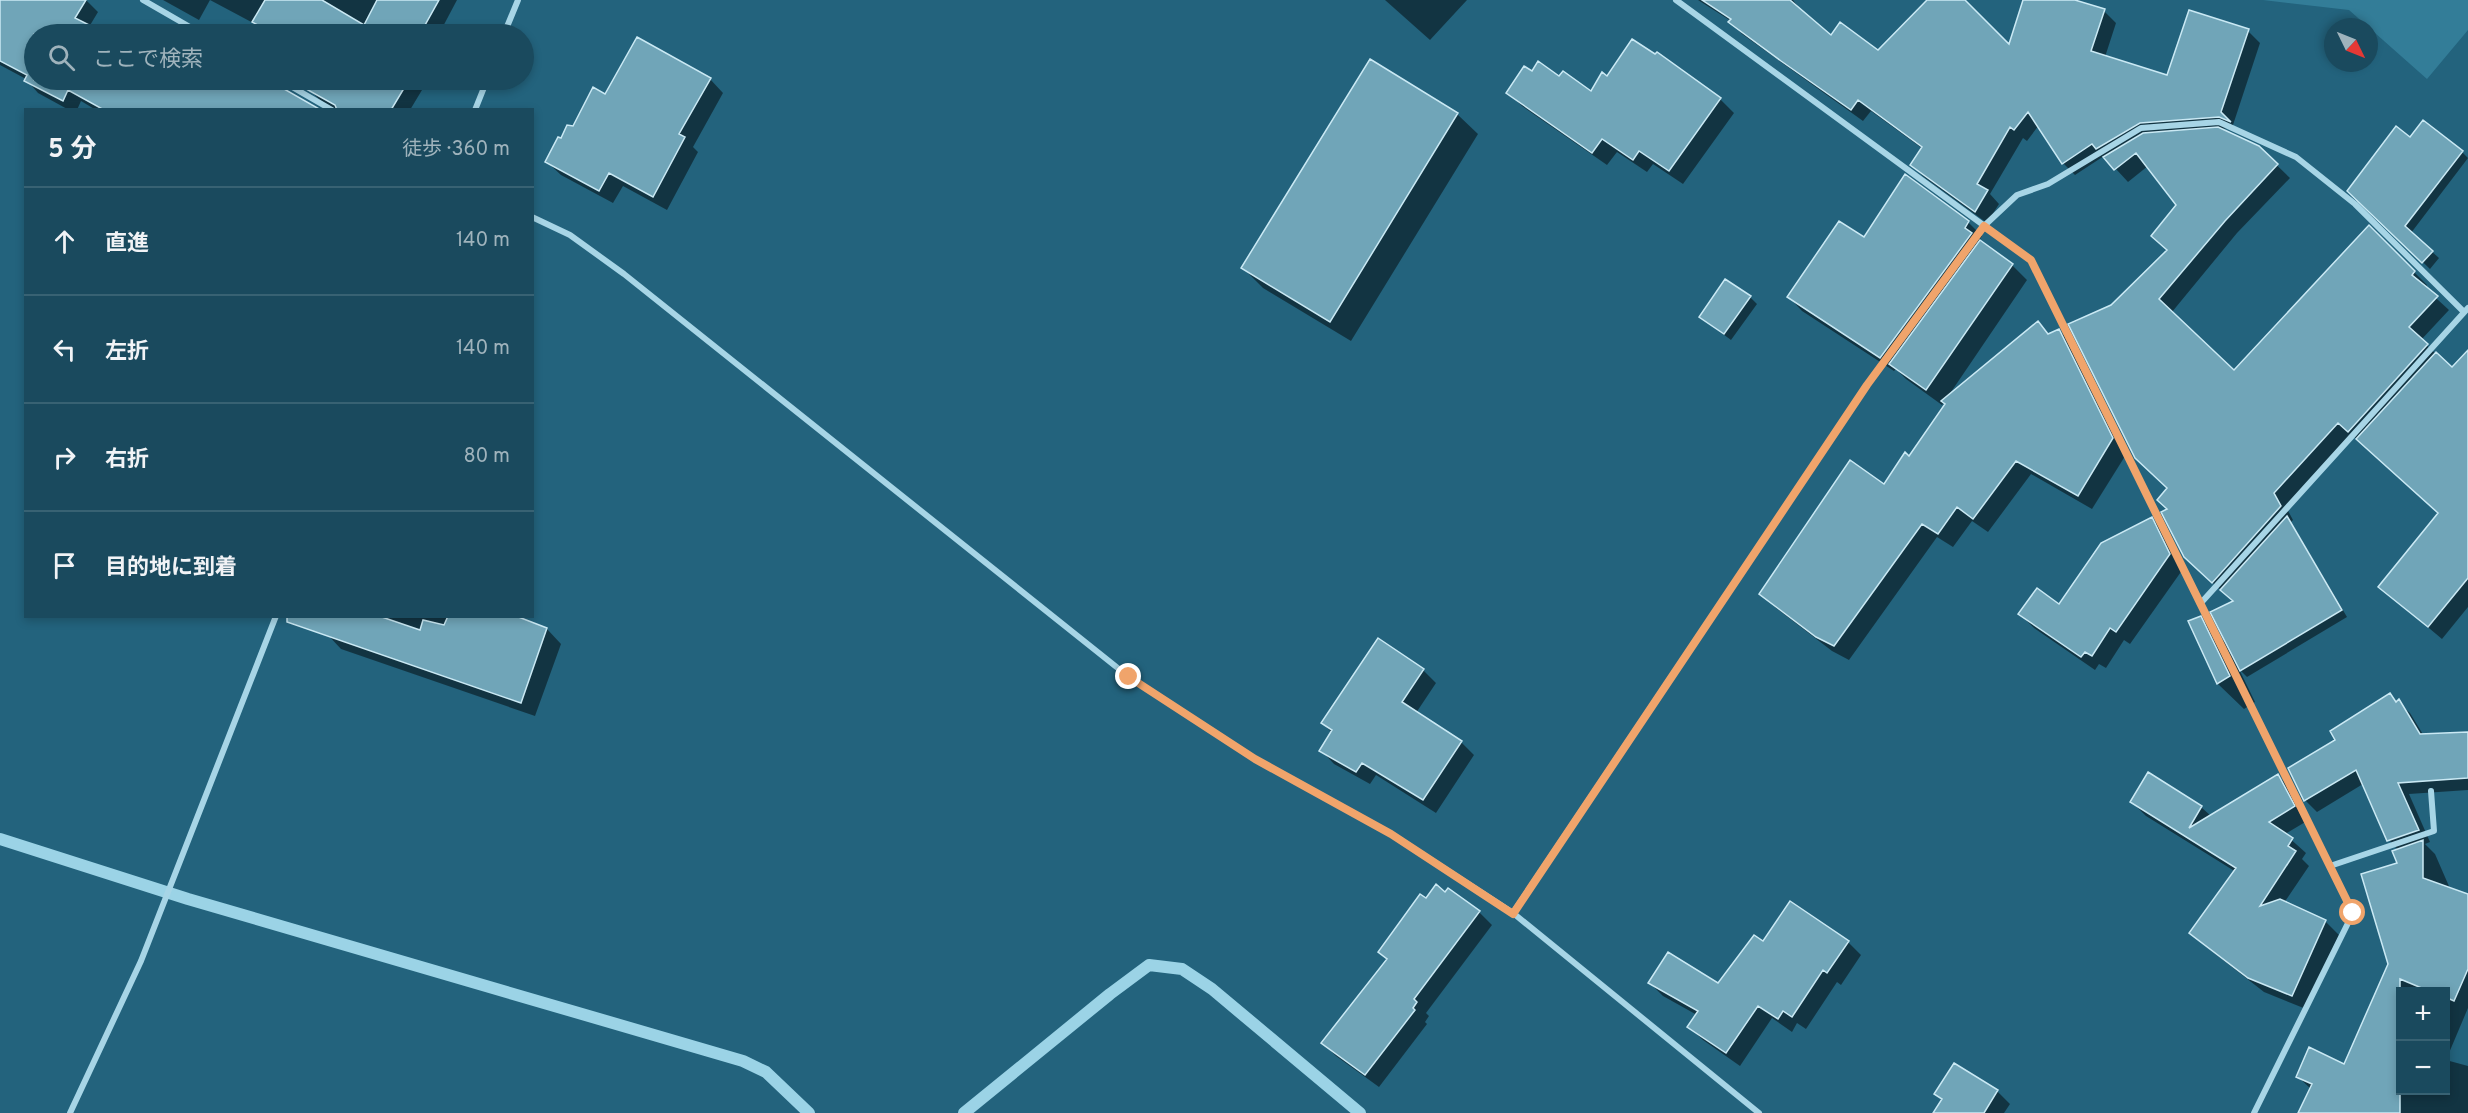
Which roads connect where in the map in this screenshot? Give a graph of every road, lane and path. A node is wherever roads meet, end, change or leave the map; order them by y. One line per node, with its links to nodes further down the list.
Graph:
1 (143, 0): 4 (street)
2 (518, 0): 5 (street)
3 (1676, 0): 11 (street)
4 (185, 24)
5 (508, 24)
6 (297, 90): 8 (street)
7 (482, 90): 9 (street)
8 (329, 108)
9 (476, 108)
10 (534, 218): 17 (street)
11 (1984, 226): 12 (street); 13 (street); 17 (street)
12 (2466, 310): 13 (street)
13 (2200, 604): 16 (street)
14 (275, 618): 18 (street)
15 (2431, 791): 16 (street)
16 (2330, 866): 20 (street)
17 (1513, 914): 19 (street)
18 (70, 1113)
19 (1759, 1113)
20 (2254, 1113)

